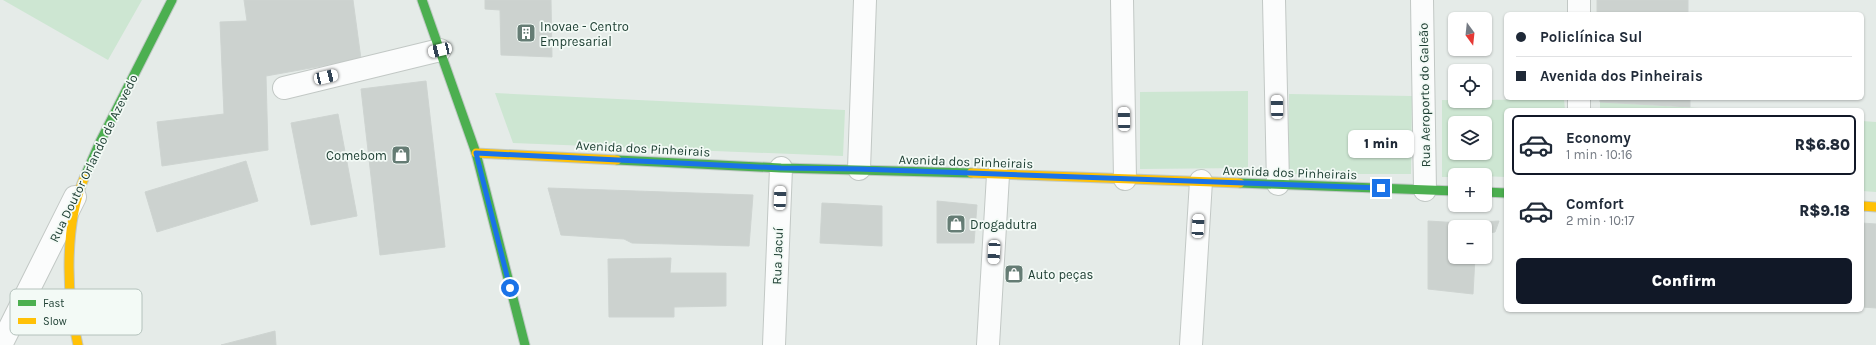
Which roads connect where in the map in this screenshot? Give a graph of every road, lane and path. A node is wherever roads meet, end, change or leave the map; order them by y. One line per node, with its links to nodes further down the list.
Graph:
1 (172, 0): 22 (main road, Rua Doutor Orlando de Azevedo)
2 (422, 0): 9 (main road)
3 (865, 0): 13 (street)
4 (1122, 0): 15 (street)
5 (1274, 0): 17 (street)
6 (1422, 0): 18 (street, Rua Aeroporto do Galeão)
7 (1579, 0): 8 (street)
8 (1579, 12)
9 (440, 50): 10 (street); 11 (main road)
10 (284, 88)
11 (476, 153): 12 (main road, Avenida dos Pinheirais); 31 (main road)
12 (781, 168): 13 (main road, Avenida dos Pinheirais); 32 (street, Rua Jacuí)
13 (859, 169): 14 (main road, Avenida dos Pinheirais)
14 (998, 175): 15 (main road, Avenida dos Pinheirais); 33 (street)
15 (1125, 179): 16 (main road, Avenida dos Pinheirais)
16 (1201, 181): 17 (main road, Avenida dos Pinheirais); 34 (street)
17 (1278, 184): 18 (main road, Avenida dos Pinheirais)
18 (1425, 190): 19 (main road, Avenida dos Pinheirais)
19 (1448, 191)
20 (1492, 192): 21 (main road)
21 (1504, 192)
22 (77, 194): 25 (street, Rua Doutor Orlando de Azevedo); 26 (main road)
23 (1864, 206): 24 (main road)
24 (1876, 207)
25 (29, 289)
26 (70, 289)
27 (10, 327): 29 (street, Rua Doutor Orlando de Azevedo)
28 (76, 335): 30 (main road)
29 (1, 345)
30 (78, 345)
31 (525, 345)
32 (774, 345)
33 (988, 345)
34 (1191, 345)

